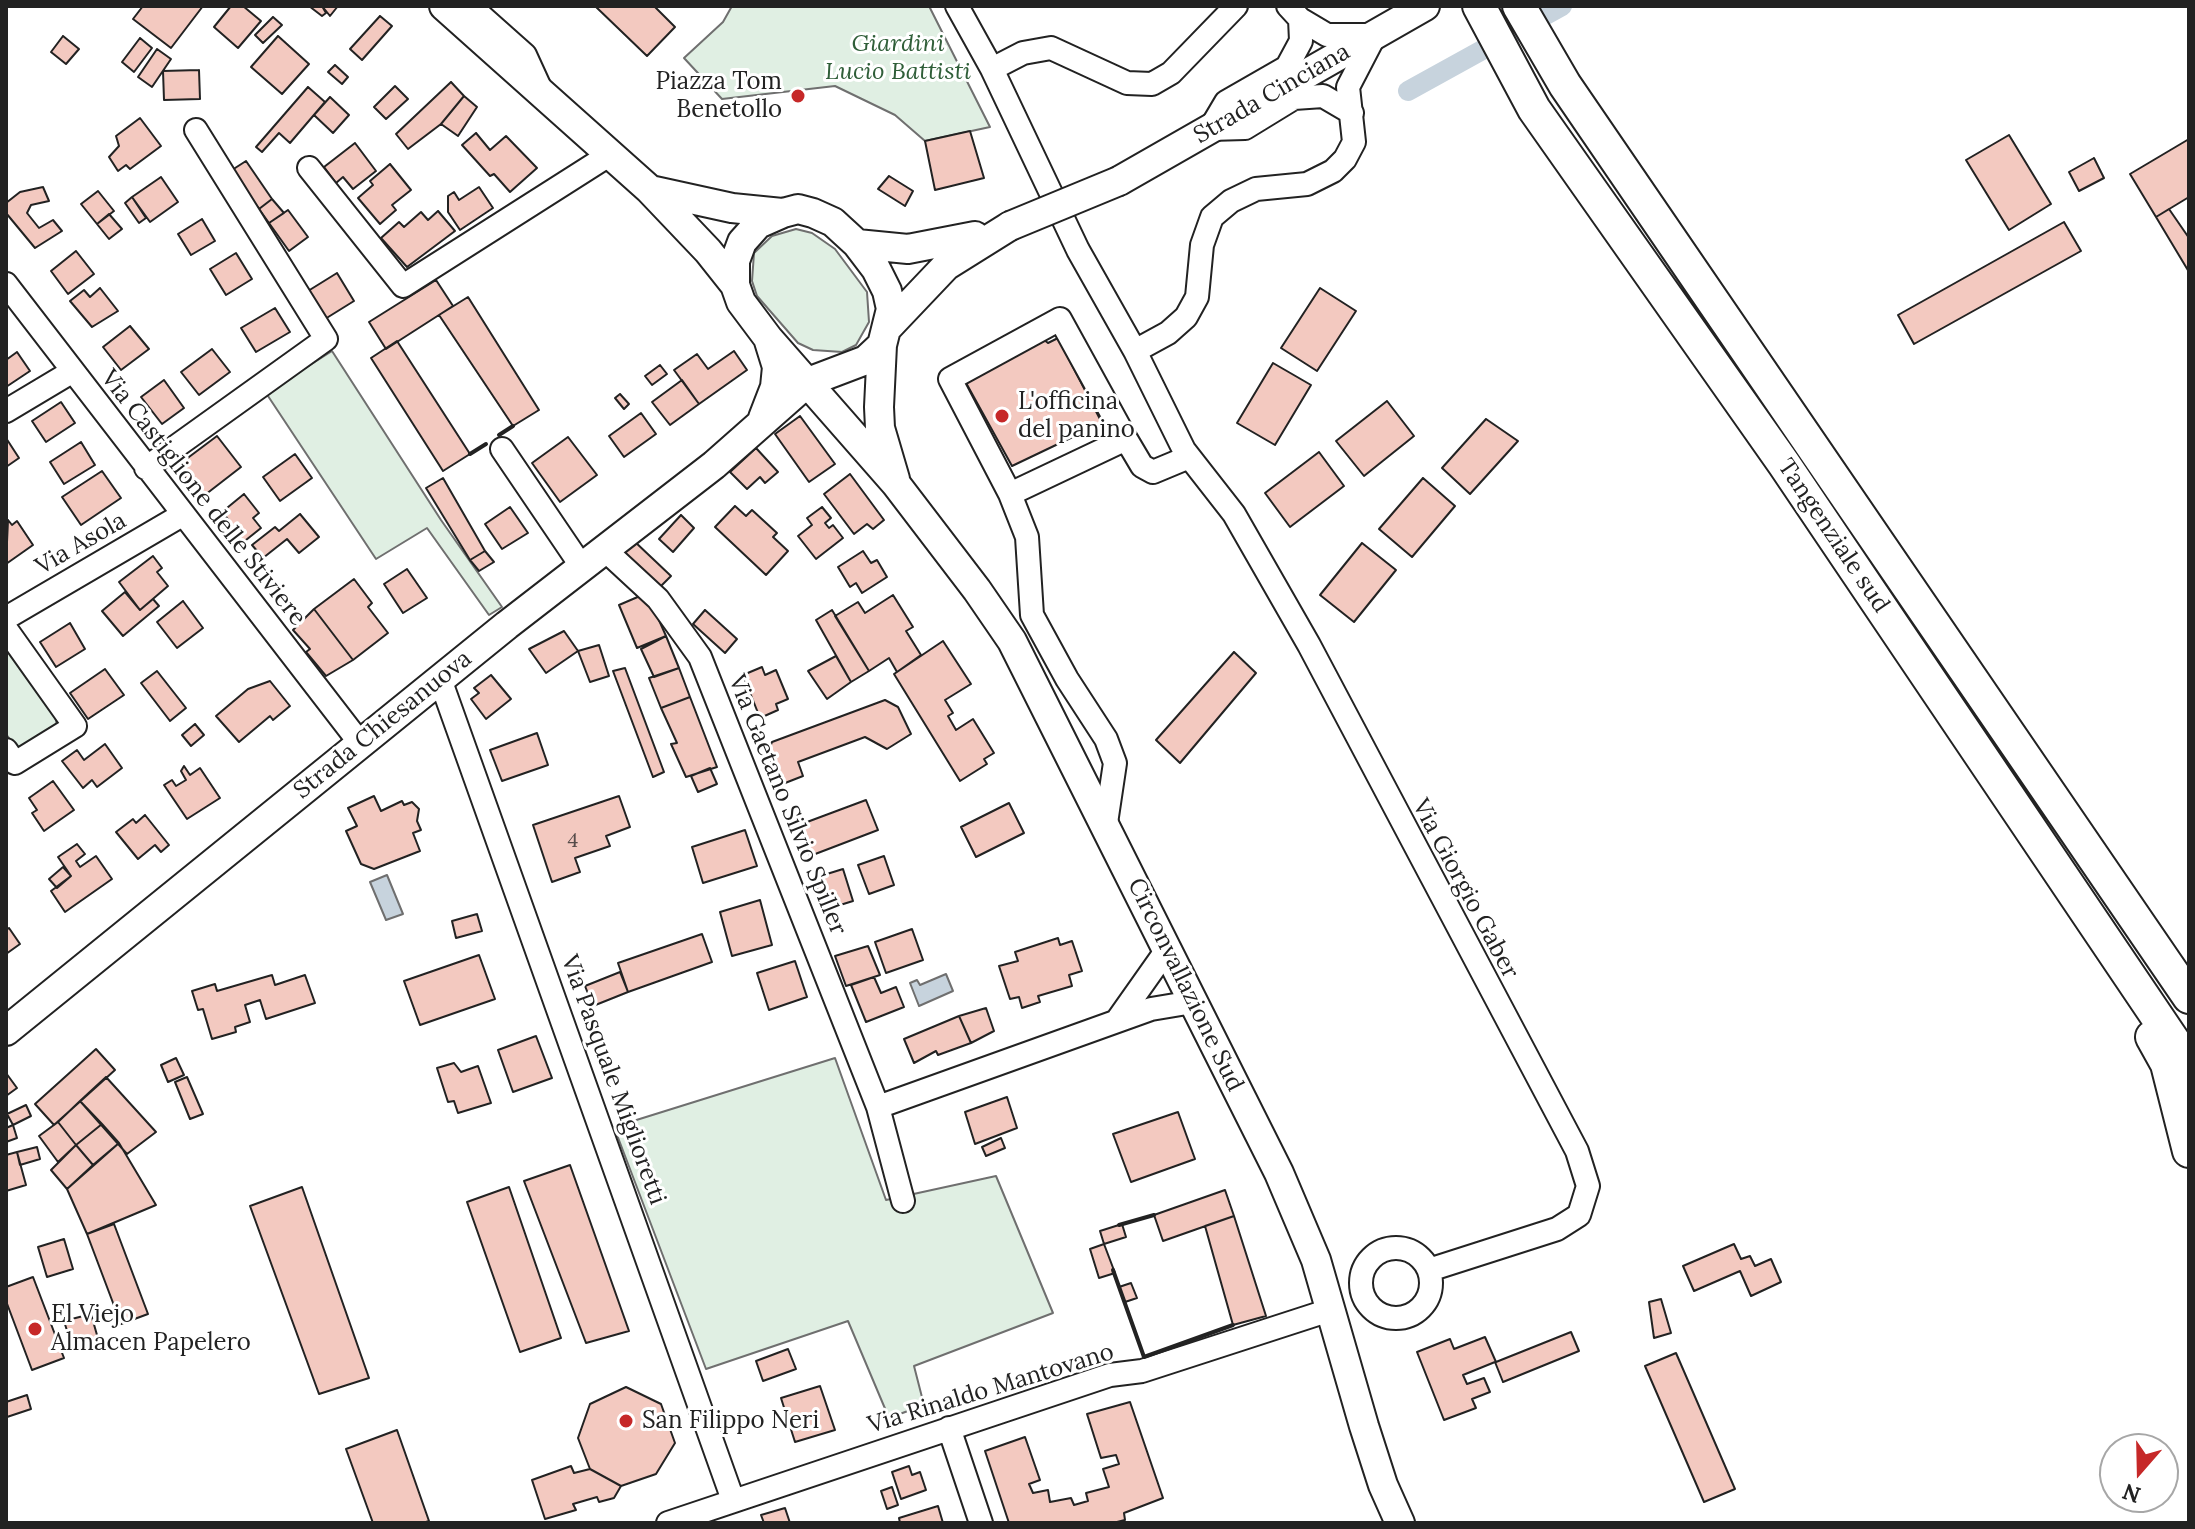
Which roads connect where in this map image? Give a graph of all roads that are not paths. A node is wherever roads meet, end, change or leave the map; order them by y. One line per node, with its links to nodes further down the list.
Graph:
1 (444, 6): 11 (main road, Circonvallazione Sud)
2 (470, 6): 11 (street)
3 (957, 6): 10 (street, Via Giorgio Gaber)
4 (1236, 6): 10 (street)
5 (1425, 6): 9 (main road, Strada Cinciana)
6 (1479, 6): 44 (highway, Tangenziale sud)
7 (1519, 6): 47 (highway, Tangenziale sud)
8 (1294, 12): 9 (street); 13 (street)
9 (1375, 35): 12 (street); 13 (main road, Strada Cinciana)
10 (992, 69): 25 (street, Via Giorgio Gaber)
11 (541, 91): 15 (main road, Circonvallazione Sud)
12 (1352, 113): 13 (street); 25 (street)
13 (1210, 129): 19 (main road, Strada Cinciana, bridge)
14 (196, 130): 33 (street)
15 (609, 155): 16 (street); 17 (main road, Circonvallazione Sud)
16 (309, 168)
17 (649, 189): 18 (main road, Circonvallazione Sud); 22 (main road, Circonvallazione Sud)
18 (783, 213): 20 (main road, Circonvallazione Sud); 22 (main road)
19 (1010, 226): 20 (main road); 23 (main road)
20 (857, 244): 23 (main road, Circonvallazione Sud)
21 (6, 284): 26 (street, Via Castiglione delle Stiviere)
22 (735, 285): 24 (main road, Circonvallazione Sud)
23 (885, 336): 27 (main road); 34 (main road, Circonvallazione Sud)
24 (768, 338): 27 (main road); 29 (main road, Circonvallazione Sud)
25 (1135, 351): 32 (street, Via Giorgio Gaber)
26 (73, 371): 28 (street); 33 (street, Via Castiglione delle Stiviere)
27 (808, 382): 29 (main road); 34 (main road, Circonvallazione Sud)
28 (6, 411)
29 (761, 420): 37 (main road, Strada Chiesanuova)
30 (1126, 439): 32 (street); 35 (street); 35 (street)
31 (502, 449): 38 (street)
32 (1189, 457): 55 (street, Via Giorgio Gaber)
33 (146, 468): 36 (street, Via Castiglione delle Stiviere)
34 (896, 484): 45 (main road, Circonvallazione Sud)
35 (1013, 503): 45 (street)
36 (182, 515): 39 (street, Via Asola); 42 (street, Via Castiglione delle Stiviere)
37 (605, 550): 38 (main road, Strada Chiesanuova); 52 (street, Via Gaetano Silvio Spiller)
38 (582, 567): 41 (main road, Strada Chiesanuova)
39 (6, 618)
40 (6, 629): 43 (street)
41 (440, 679): 42 (main road, Strada Chiesanuova); 58 (street, Via Pasquale Miglioretti)
42 (360, 743): 50 (main road, Strada Chiesanuova)
43 (6, 750)
44 (2027, 822): 51 (highway, Tangenziale sud); 53 (highway)
45 (1106, 823): 46 (main road, Circonvallazione Sud)
46 (1166, 951): 48 (main road, Circonvallazione Sud); 49 (street)
47 (2189, 997)
48 (1193, 1002): 49 (street); 56 (main road, Circonvallazione Sud)
49 (1117, 1020): 52 (street)
50 (6, 1031)
51 (2189, 1064)
52 (878, 1107): 54 (street, Via Gaetano Silvio Spiller)
53 (2189, 1151)
54 (903, 1201)
55 (1429, 1270)
56 (1330, 1310): 57 (street, Via Rinaldo Mantovano); 61 (main road, Circonvallazione Sud)
57 (949, 1428): 58 (street, Via Rinaldo Mantovano); 60 (street)
58 (733, 1500): 59 (street, Via Rinaldo Mantovano)
59 (668, 1523)
60 (981, 1523)
61 (1400, 1523)

